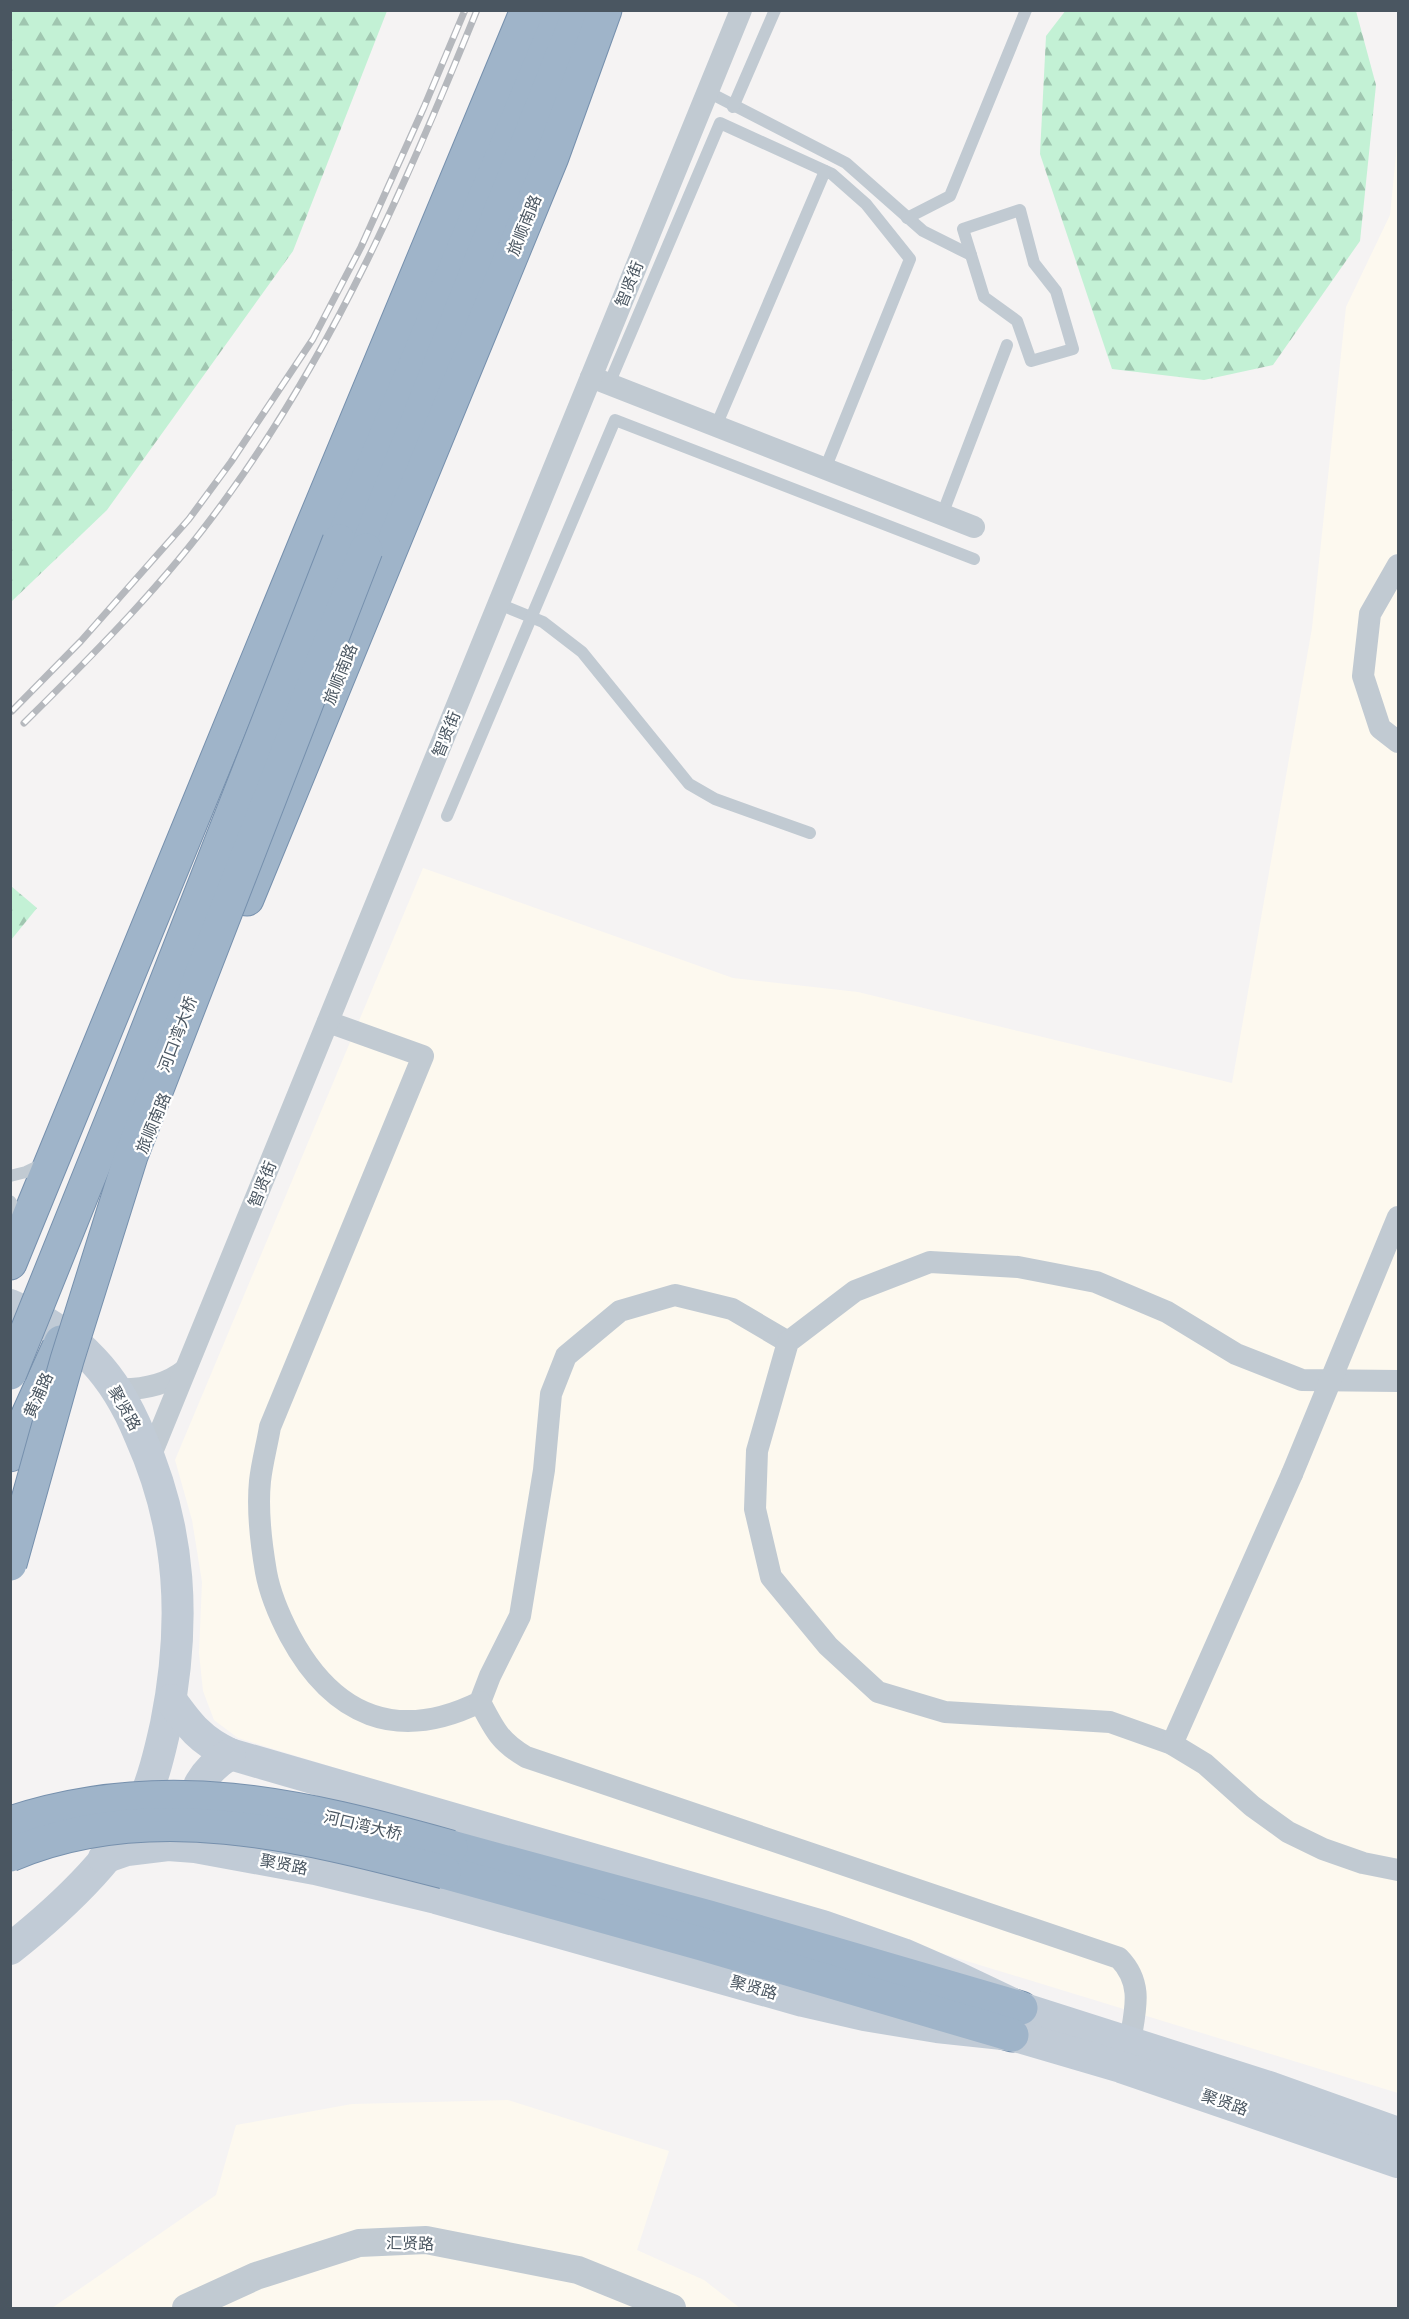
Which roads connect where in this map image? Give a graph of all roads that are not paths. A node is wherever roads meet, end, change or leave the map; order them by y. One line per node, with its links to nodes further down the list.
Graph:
1 (527, 10): 28 (highway)
2 (551, 10): 19 (highway)
3 (580, 10): 19 (highway)
4 (606, 10): 34 (highway, 旅顺南路)
5 (741, 10): 8 (street, 智贤街)
6 (775, 10): 9 (lane)
7 (1026, 10): 11 (lane)
8 (708, 92): 9 (lane); 14 (street, 智贤街)
9 (733, 107): 11 (lane)
10 (825, 171): 14 (lane); 15 (lane); 16 (lane)
11 (907, 218): 12 (lane)
12 (971, 255): 12 (lane)
13 (1007, 345): 17 (lane)
14 (600, 380): 15 (street); 22 (street, 智贤街)
15 (716, 426): 16 (street)
16 (825, 469): 17 (street)
17 (942, 515): 18 (street)
18 (974, 527)
19 (353, 545): 37 (highway, 河口湾大桥, bridge); 42 (highway, 河口湾大桥, bridge)
20 (974, 559): 23 (lane)
21 (1398, 565): 24 (street)
22 (499, 604): 23 (lane); 27 (street, 智贤街)
23 (531, 618): 25 (lane); 26 (lane)
24 (1398, 742)
25 (447, 816)
26 (810, 833)
27 (328, 1022): 36 (street, 智贤街); 44 (street)
28 (56, 1151): 29 (lane); 32 (highway)
29 (10, 1176)
30 (10, 1201): 32 (lane)
31 (1398, 1217): 45 (street, bridge)
32 (16, 1250)
33 (10, 1305): 34 (main road, 聚贤路)
34 (64, 1334): 39 (main road, 聚贤路); 40 (highway, 黄浦路)
35 (788, 1342): 38 (street); 44 (street); 45 (street)
36 (185, 1370): 39 (street); 41 (street, 智贤街)
37 (10, 1373)
38 (1398, 1381)
39 (116, 1389): 41 (main road, 聚贤路)
40 (10, 1455)
41 (150, 1457): 43 (main road, 聚贤路)
42 (10, 1564)
43 (171, 1700): 46 (main road, 聚贤路); 50 (main road, 聚贤路)
44 (480, 1702): 55 (street)
45 (1172, 1744): 52 (street)
46 (230, 1754): 48 (main road); 54 (main road, 聚贤路)
47 (10, 1823): 51 (highway, 河口湾大桥, bridge)
48 (195, 1847): 50 (main road, 聚贤路); 54 (main road, 聚贤路)
49 (10, 1855): 51 (highway, 河口湾大桥, bridge)
50 (104, 1858): 53 (main road, 聚贤路)
51 (447, 1860): 54 (highway, 河口湾大桥)
52 (1398, 1870)
53 (10, 1949)
54 (1016, 2021): 55 (main road, 聚贤路); 57 (main road, 聚贤路)
55 (1130, 2042): 56 (main road, 聚贤路)
56 (1398, 2133)
57 (1398, 2162)
58 (186, 2308): 59 (street, 汇贤路)
59 (672, 2308)

